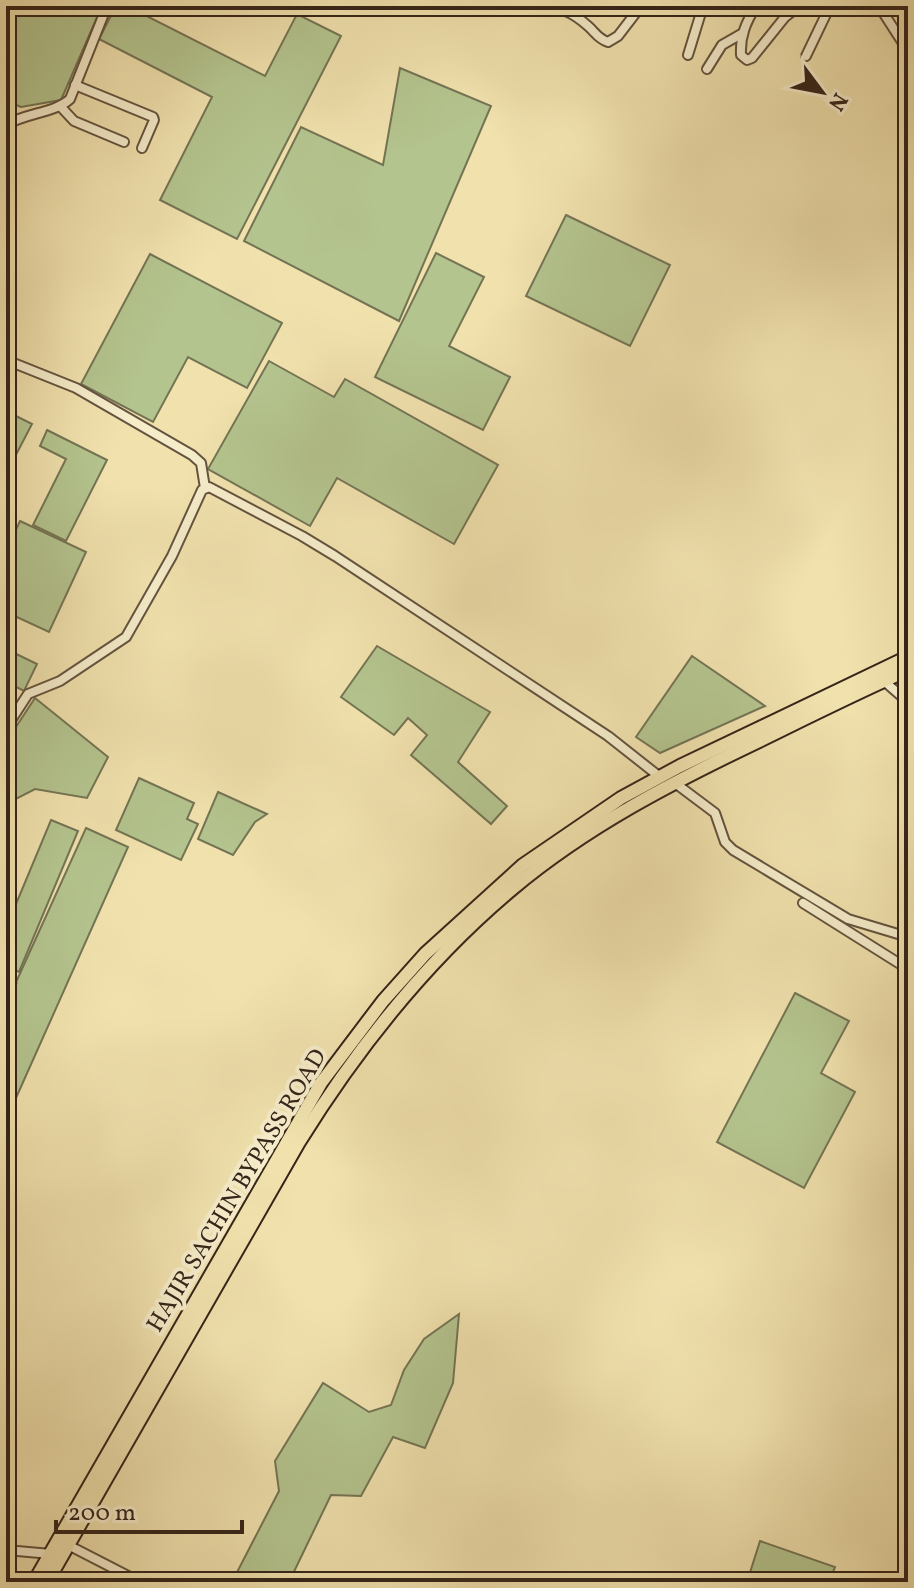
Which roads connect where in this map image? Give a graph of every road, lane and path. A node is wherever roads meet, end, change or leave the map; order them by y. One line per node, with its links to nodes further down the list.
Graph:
1 (107, 6): 19 (street)
2 (402, 6): 3 (street)
3 (413, 6)
4 (542, 6): 11 (street)
5 (641, 6): 11 (street)
6 (703, 6): 16 (street)
7 (776, 6): 13 (street)
8 (799, 6): 13 (street)
9 (830, 6): 17 (street)
10 (879, 6): 15 (street)
11 (565, 7)
12 (752, 8): 14 (street)
13 (785, 17): 14 (street)
14 (743, 33): 18 (street)
15 (908, 51)
16 (688, 55)
17 (806, 56)
18 (707, 69)
19 (75, 85): 20 (street); 23 (street)
20 (60, 106): 21 (street); 22 (street)
21 (6, 125)
22 (124, 142)
23 (142, 148)
24 (6, 360): 25 (street)
25 (205, 488): 30 (street); 31 (street)
26 (908, 657): 31 (highway, HAJIR SACHIN BYPASS ROAD)
27 (908, 670): 28 (highway)
28 (884, 681): 29 (street); 32 (highway)
29 (908, 702)
30 (6, 728)
31 (660, 777): 38 (highway, HAJIR SACHIN BYPASS ROAD)
32 (675, 783): 34 (street); 36 (highway)
33 (803, 903): 35 (street)
34 (908, 937)
35 (908, 969)
36 (68, 1545): 40 (highway); 41 (street)
37 (6, 1550): 38 (street)
38 (51, 1554): 39 (highway, HAJIR SACHIN BYPASS ROAD)
39 (34, 1582)
40 (47, 1582)
41 (140, 1582)

